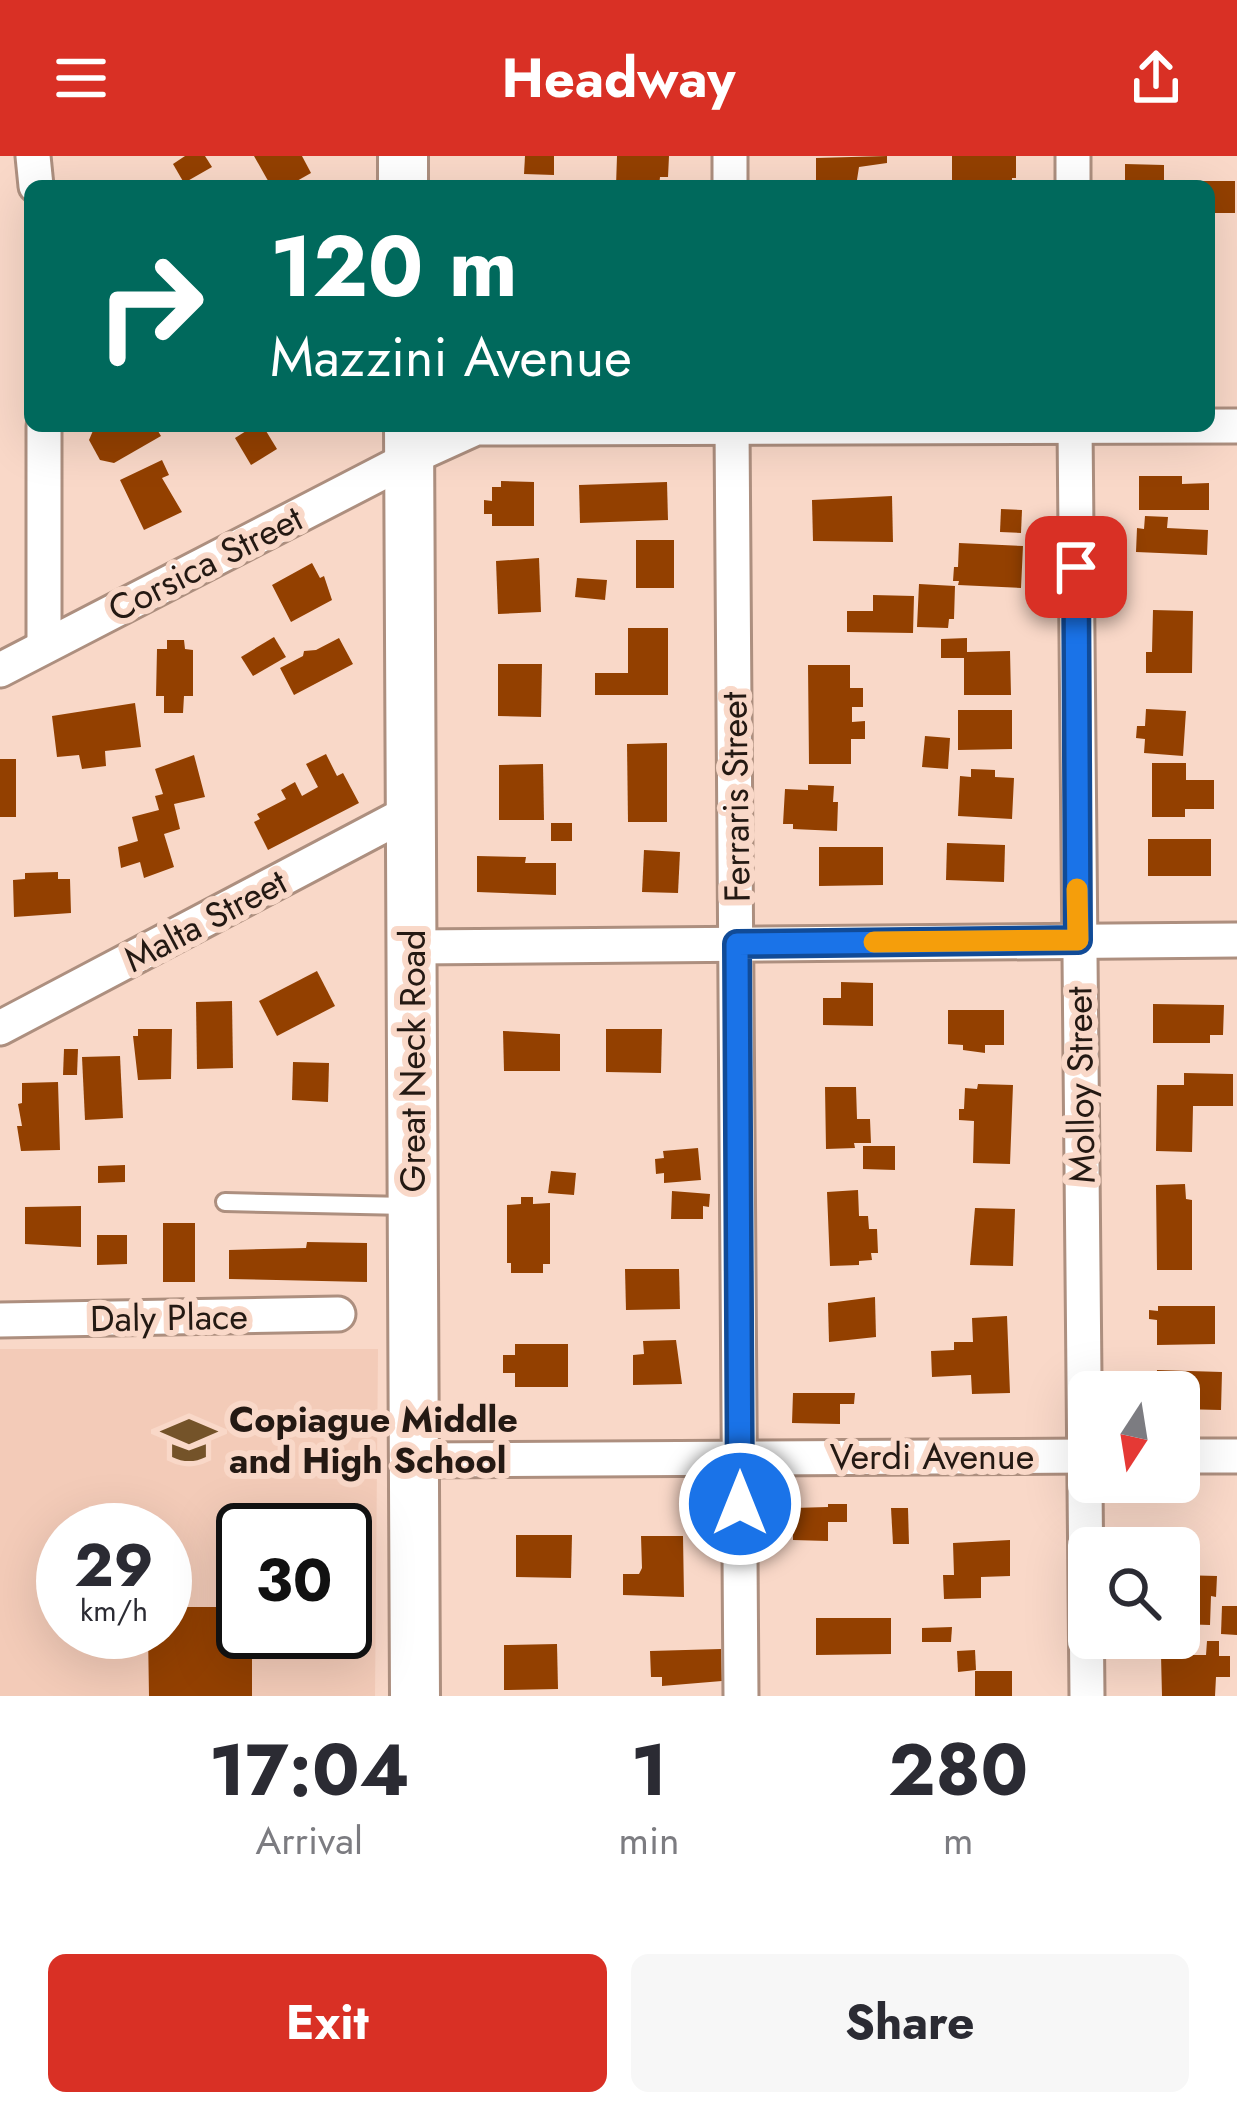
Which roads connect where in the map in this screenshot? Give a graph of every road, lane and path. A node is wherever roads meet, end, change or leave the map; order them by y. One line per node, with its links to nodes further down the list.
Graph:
1 (44, 432): 6 (street)
2 (457, 432): 5 (street, Corsica Street)
3 (732, 432): 11 (street, Ferraris Street)
4 (1075, 432): 9 (street, Molloy Street)
5 (410, 442): 6 (street, Corsica Street); 8 (main road, Great Neck Road)
6 (44, 646): 7 (street, Corsica Street)
7 (0, 670)
8 (411, 811): 12 (main road, Great Neck Road); 13 (street, Malta Street)
9 (1078, 940): 10 (street); 11 (street); 18 (street, Molloy Street)
10 (1237, 940)
11 (737, 944): 12 (street); 19 (street, Ferraris Street)
12 (412, 947): 15 (main road, Great Neck Road)
13 (0, 1028)
14 (225, 1202): 15 (lane)
15 (413, 1206): 23 (main road, Great Neck Road)
16 (338, 1314): 17 (street, Daly Place)
17 (0, 1319)
18 (1086, 1371)
19 (739, 1456): 20 (street, Verdi Avenue); 23 (street, Verdi Avenue); 26 (street, Ferraris Street)
20 (1068, 1456)
21 (1200, 1456): 22 (street)
22 (1237, 1456)
23 (416, 1460): 25 (main road, Great Neck Road)
24 (1087, 1503): 27 (street, Molloy Street)
25 (415, 1696)
26 (741, 1696)
27 (1087, 1696)

